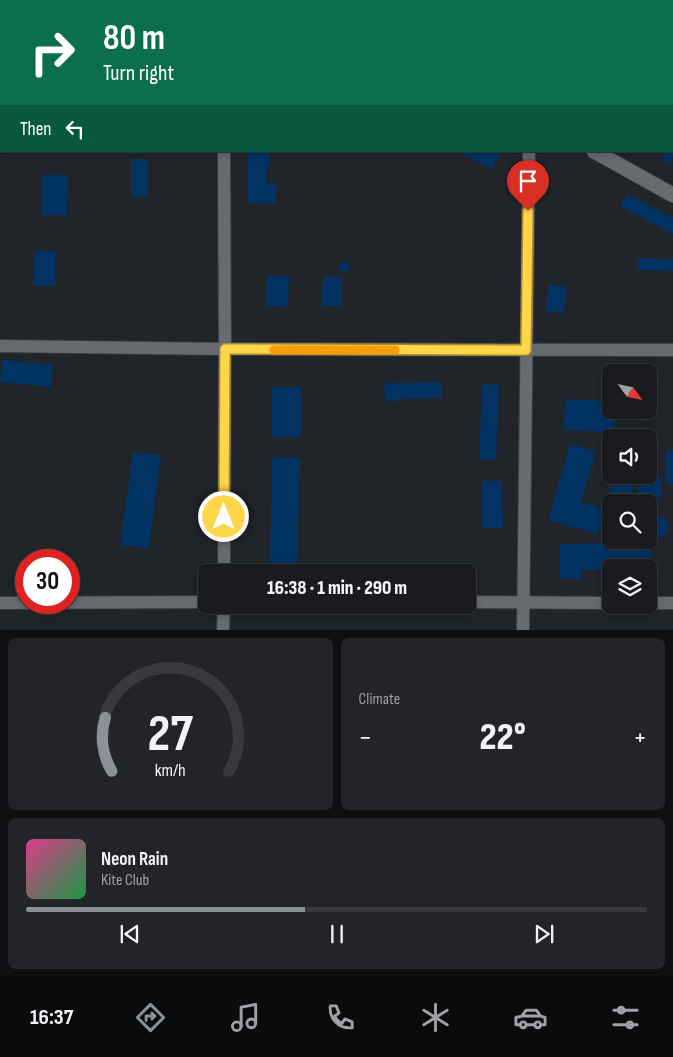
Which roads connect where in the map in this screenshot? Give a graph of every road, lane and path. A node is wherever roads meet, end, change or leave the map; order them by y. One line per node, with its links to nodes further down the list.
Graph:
1 (224, 152): 6 (street)
2 (529, 152): 7 (street)
3 (596, 152): 4 (street)
4 (673, 195)
5 (0, 346): 6 (street)
6 (225, 349): 7 (street); 9 (street)
7 (526, 350): 8 (street); 12 (street)
8 (673, 350)
9 (224, 564)
10 (198, 602): 13 (street)
11 (476, 602): 12 (street)
12 (524, 602): 14 (street); 19 (street)
13 (0, 603)
14 (602, 603)
15 (657, 603): 16 (street)
16 (673, 603)
17 (224, 614): 18 (street)
18 (223, 630)
19 (523, 630)

